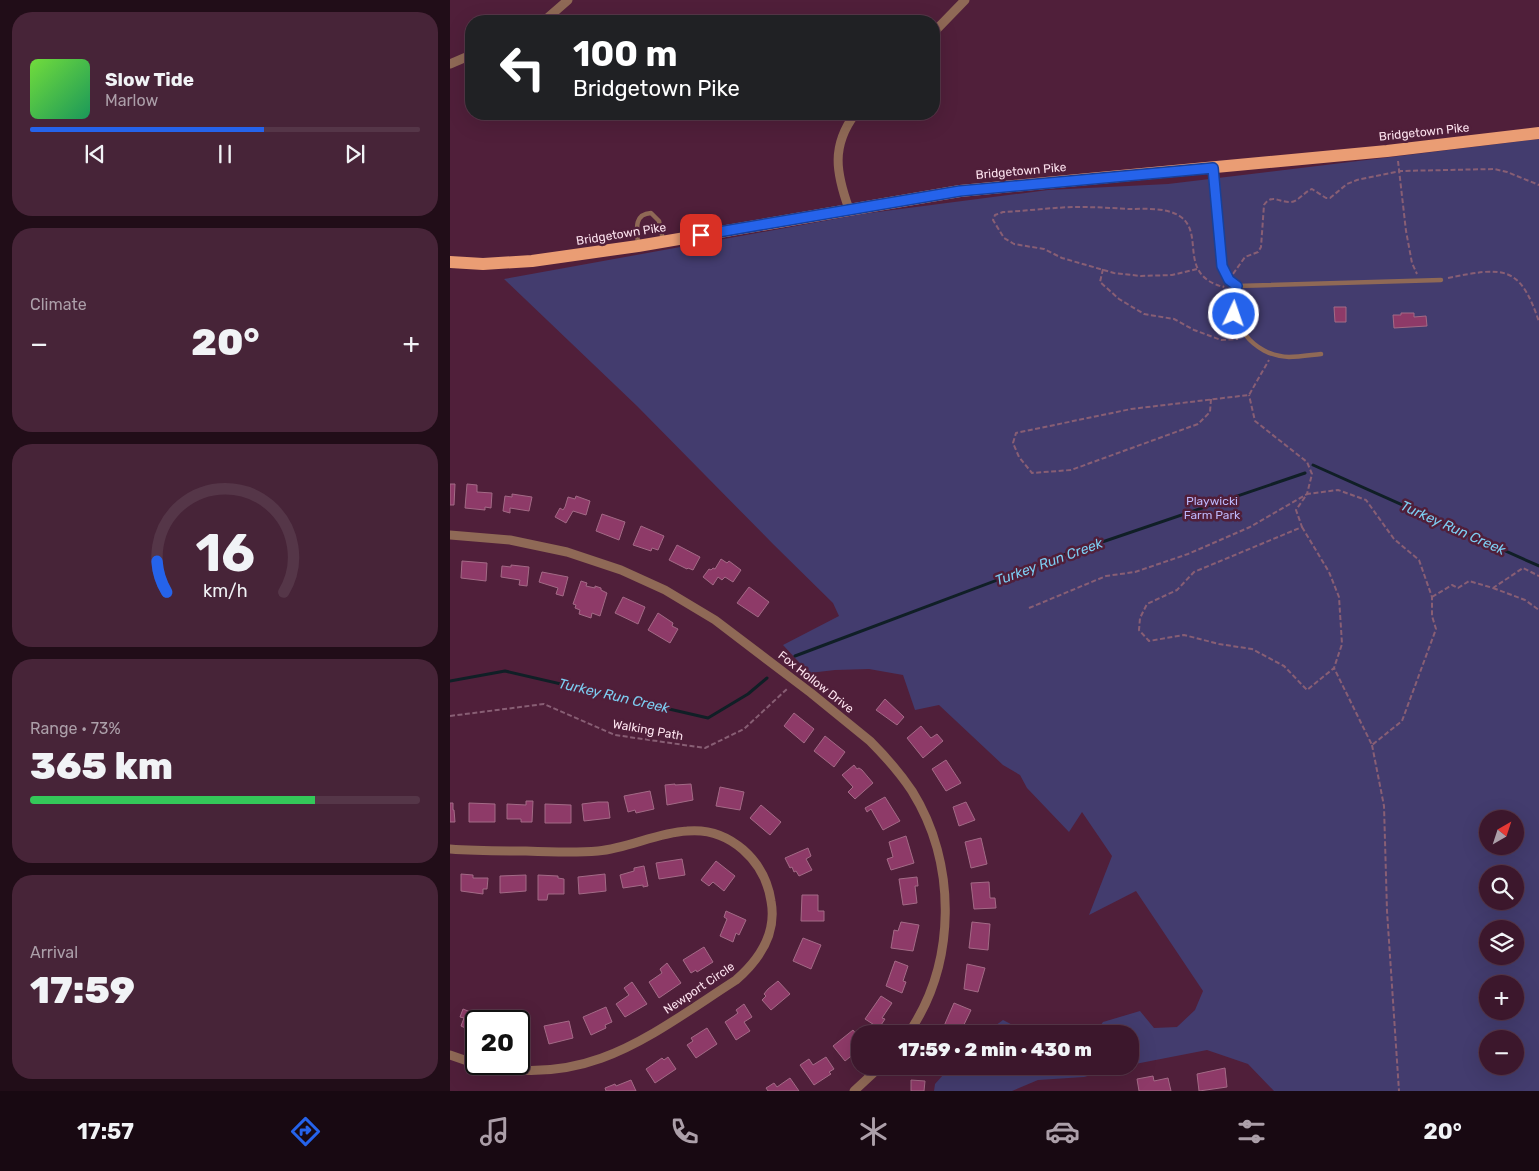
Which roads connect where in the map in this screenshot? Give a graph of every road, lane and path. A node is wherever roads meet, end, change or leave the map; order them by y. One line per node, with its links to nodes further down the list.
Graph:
1 (568, 0): 3 (street)
2 (965, 0): 4 (street)
3 (551, 15)
4 (940, 26)
5 (465, 58): 6 (street)
6 (450, 64)
7 (851, 120): 13 (street)
8 (1539, 133): 9 (main road, Bridgetown Pike)
9 (1396, 150): 10 (main road, Bridgetown Pike); 11 (path)
10 (1213, 168): 13 (main road, Bridgetown Pike); 19 (lane)
11 (1400, 171): 12 (path); 19 (path); 21 (path)
12 (1539, 186)
13 (849, 209): 14 (main road, Bridgetown Pike)
14 (664, 241): 15 (main road, Bridgetown Pike); 15 (lane)
15 (638, 246): 16 (main road, Bridgetown Pike)
16 (450, 262)
17 (1104, 269): 18 (path); 18 (path); 24 (path)
18 (1197, 269): 19 (path)
19 (1229, 280): 22 (lane)
20 (1441, 280): 21 (lane); 23 (path)
21 (1420, 281): 22 (lane)
22 (1237, 286): 24 (lane)
23 (1539, 322)
24 (1248, 338): 25 (lane)
25 (1273, 353): 26 (lane); 27 (path)
26 (1321, 354)
27 (1249, 395): 28 (path); 29 (path)
28 (1211, 399): 28 (path)
29 (1307, 494): 30 (path); 34 (path); 35 (path)
30 (1302, 527): 37 (path); 37 (path)
31 (450, 535): 38 (street, Fox Hollow Drive)
32 (1539, 576): 33 (path)
33 (1493, 588): 34 (path); 36 (path)
34 (1432, 597): 40 (path)
35 (1028, 608)
36 (1539, 610)
37 (1334, 668): 40 (path)
38 (795, 681): 39 (path, Walking Path); 42 (street, Fox Hollow Drive)
39 (450, 716)
40 (1372, 744): 48 (path)
41 (450, 849): 45 (street, Newport Circle)
42 (913, 1025)
43 (450, 1055): 44 (street, Newport Circle)
44 (465, 1060)
45 (530, 1071)
46 (872, 1075): 47 (street)
47 (857, 1090)
48 (1399, 1091)

